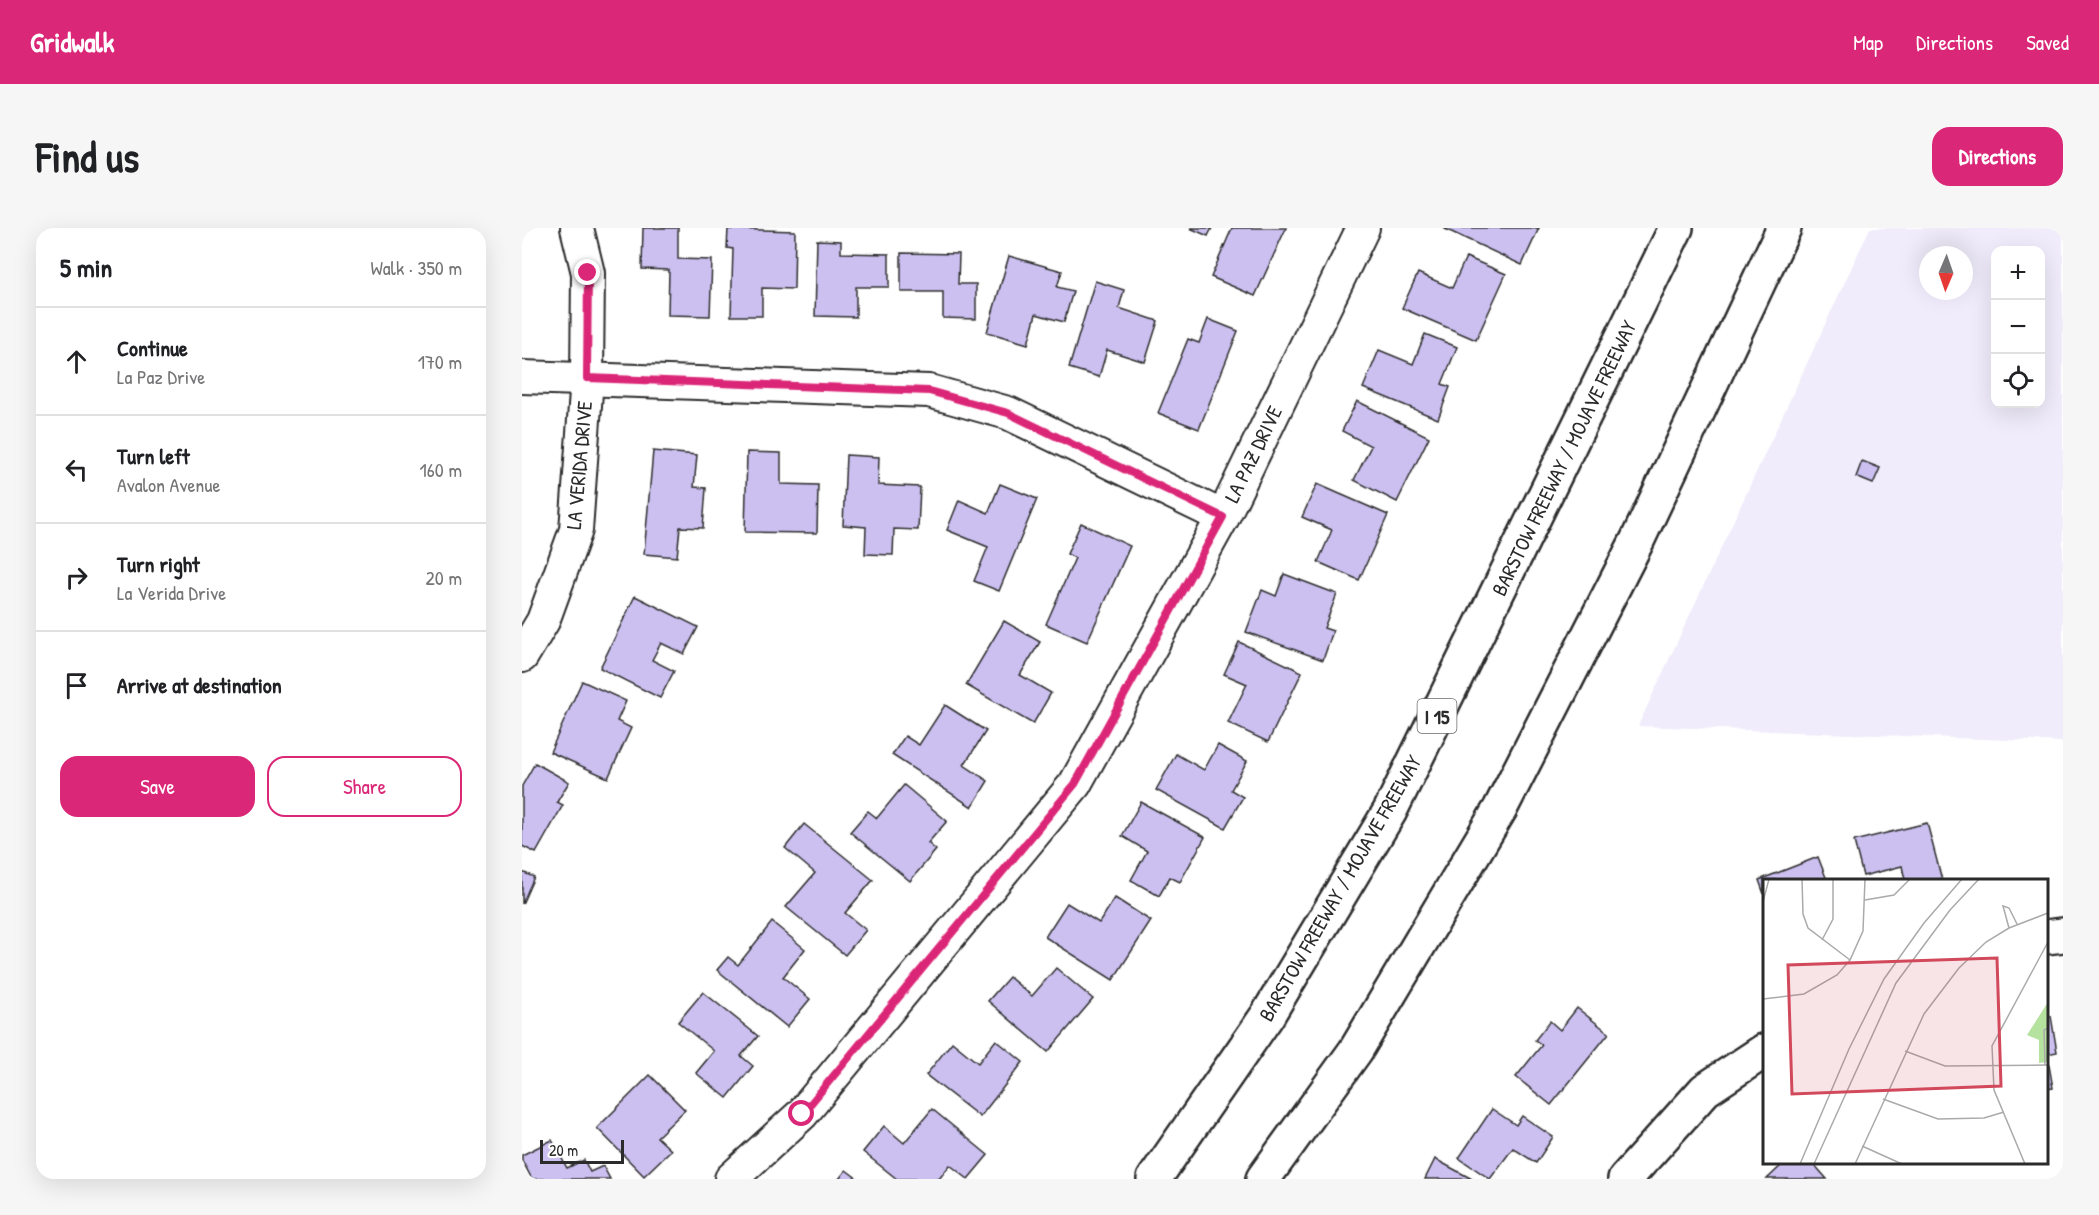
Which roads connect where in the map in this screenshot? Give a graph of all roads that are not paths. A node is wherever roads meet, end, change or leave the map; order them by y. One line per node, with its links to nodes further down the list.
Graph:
1 (577, 228): 6 (street, LA VERIDA DRIVE)
2 (1363, 228): 7 (street, LA PAZ DRIVE)
3 (1676, 228): 13 (main road, BARSTOW FREEWAY / MOJAVE FREEWAY / I 15)
4 (1784, 228): 14 (main road)
5 (522, 377): 6 (street)
6 (587, 378): 7 (street); 8 (street, LA VERIDA DRIVE)
7 (1223, 517): 12 (street, LA PAZ DRIVE)
8 (522, 656)
9 (2063, 934): 10 (main road)
10 (2048, 937)
11 (1763, 1051): 15 (main road)
12 (731, 1179)
13 (1154, 1179)
14 (1263, 1179)
15 (1625, 1179)

